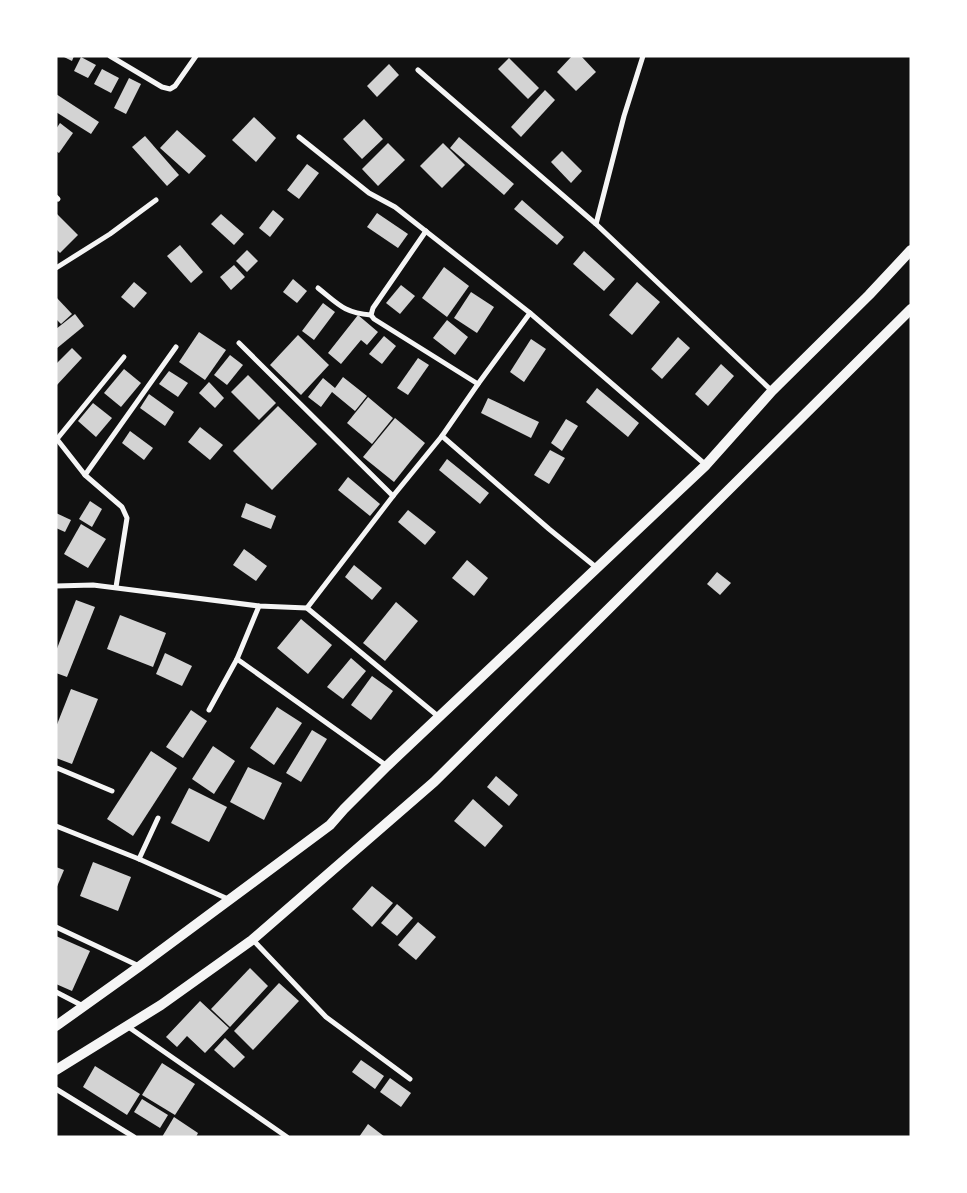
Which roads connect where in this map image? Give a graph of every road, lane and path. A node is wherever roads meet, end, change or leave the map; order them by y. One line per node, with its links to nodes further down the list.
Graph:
1 (110, 56): 2 (street)
2 (196, 56)
3 (643, 56): 7 (street)
4 (418, 70): 7 (street)
5 (299, 137): 8 (street)
6 (156, 200): 10 (street)
7 (596, 224): 19 (street)
8 (426, 231): 13 (street); 14 (street)
9 (911, 250): 19 (main road)
10 (56, 268)
11 (318, 288): 14 (street)
12 (911, 309): 41 (main road)
13 (530, 313): 18 (street); 22 (street)
14 (371, 315): 18 (street)
15 (239, 343): 24 (street)
16 (176, 348): 23 (street)
17 (124, 357): 21 (street)
18 (478, 384): 20 (street)
19 (772, 391): 22 (main road)
20 (442, 436): 24 (street); 25 (street)
21 (57, 439): 23 (street)
22 (706, 464): 25 (main road)
23 (86, 475): 27 (street)
24 (392, 496): 29 (street)
25 (597, 568): 32 (main road)
26 (56, 586): 27 (street)
27 (116, 587): 28 (street)
28 (259, 606): 29 (street); 30 (street)
29 (307, 608): 32 (street)
30 (236, 659): 31 (street); 33 (street)
31 (209, 710)
32 (439, 717): 33 (main road)
33 (387, 766): 39 (main road)
34 (56, 768): 35 (street)
35 (112, 791)
36 (158, 818): 38 (street)
37 (56, 826): 38 (street)
38 (139, 859): 39 (street)
39 (229, 899): 42 (main road)
40 (56, 927): 42 (street)
41 (252, 940): 46 (main road); 48 (street)
42 (140, 966): 44 (main road)
43 (56, 992): 44 (street)
44 (83, 1006): 45 (main road)
45 (56, 1026)
46 (127, 1026): 47 (main road); 51 (street)
47 (56, 1070)
48 (410, 1079)
49 (56, 1089): 50 (street)
50 (134, 1137)
51 (287, 1137)

